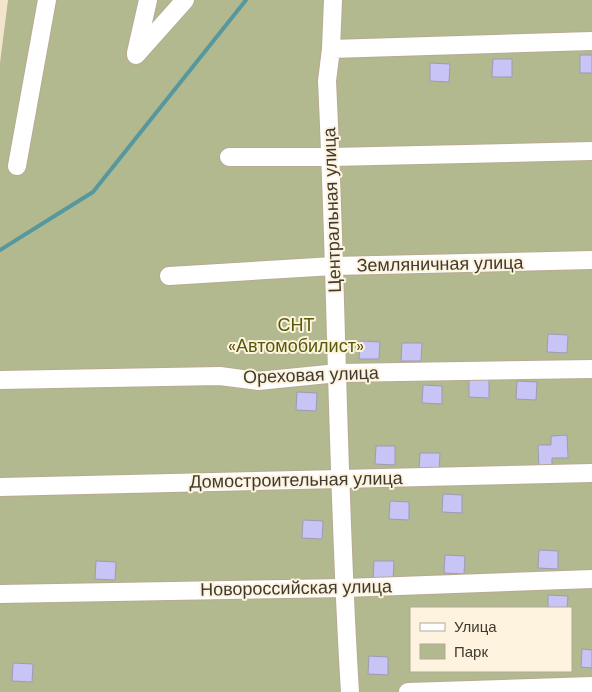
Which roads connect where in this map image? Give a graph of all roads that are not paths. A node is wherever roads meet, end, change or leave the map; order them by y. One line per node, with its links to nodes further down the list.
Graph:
1 (47, 0): 10 (street)
2 (148, 0): 3 (street)
3 (185, 0)
4 (333, 0): 6 (street, Центральная улица)
5 (592, 41): 6 (street)
6 (331, 49): 9 (street, Центральная улица)
7 (592, 151): 9 (street)
8 (229, 157): 9 (street)
9 (331, 157): 12 (street, Центральная улица)
10 (17, 166)
11 (592, 260): 12 (street, Земляничная улица)
12 (334, 266): 13 (street, Земляничная улица); 15 (street, Центральная улица)
13 (169, 276)
14 (592, 369): 15 (street, Ореховая улица)
15 (338, 373): 16 (street, Ореховая улица); 18 (street, Центральная улица)
16 (0, 380)
17 (592, 473): 18 (street, Домостроительная улица)
18 (339, 480): 19 (street, Домостроительная улица); 21 (street, Центральная улица)
19 (0, 487)
20 (592, 579): 21 (street, Новороссийская улица)
21 (344, 588): 22 (street, Новороссийская улица); 24 (street, Центральная улица)
22 (0, 594)
23 (592, 686): 25 (street)
24 (350, 692)
25 (408, 692)

